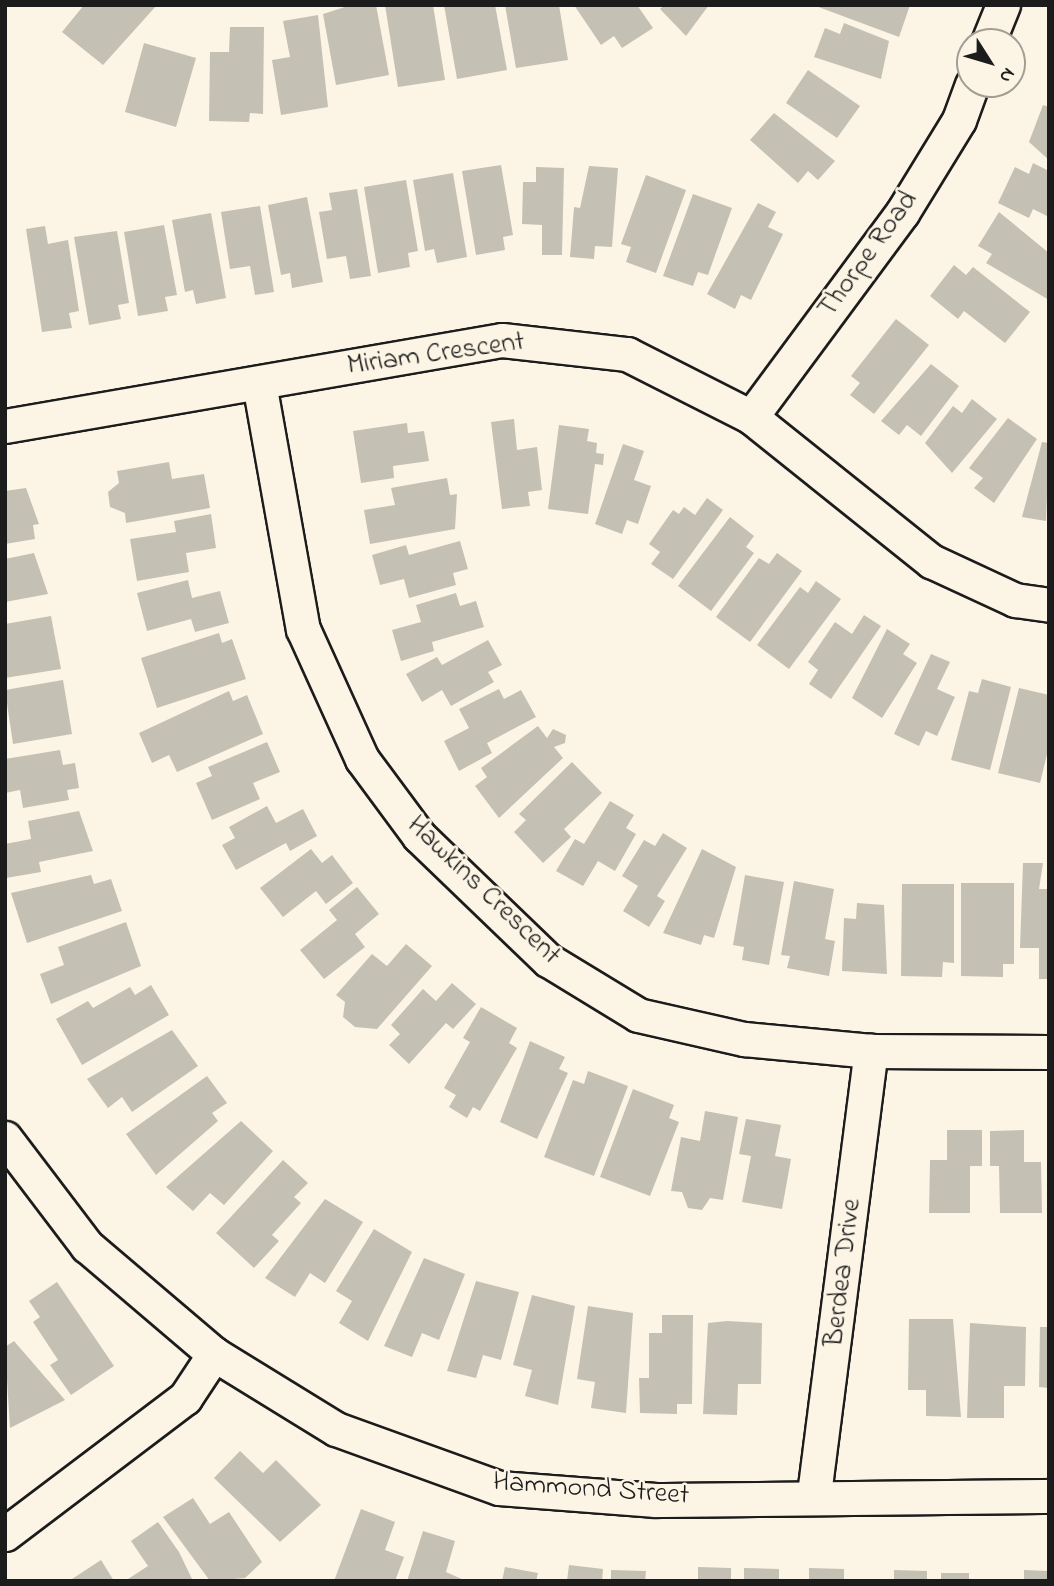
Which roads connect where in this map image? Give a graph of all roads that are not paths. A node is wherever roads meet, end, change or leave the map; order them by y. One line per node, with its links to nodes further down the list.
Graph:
1 (1003, 5): 2 (street)
2 (994, 28)
3 (967, 98): 5 (street, Thorpe Road)
4 (259, 383): 5 (street, Miriam Crescent); 6 (street, Miriam Crescent); 8 (street, Hawkins Crescent)
5 (751, 416): 7 (street, Miriam Crescent)
6 (5, 426)
7 (1049, 605)
8 (871, 1051): 9 (street, Hawkins Crescent); 12 (street, Berdea Drive)
9 (1049, 1052)
10 (5, 1138): 11 (street, Hammond Street)
11 (214, 1354): 12 (street, Hammond Street); 14 (street)
12 (814, 1494): 13 (street, Hammond Street)
13 (1049, 1496)
14 (5, 1534)

